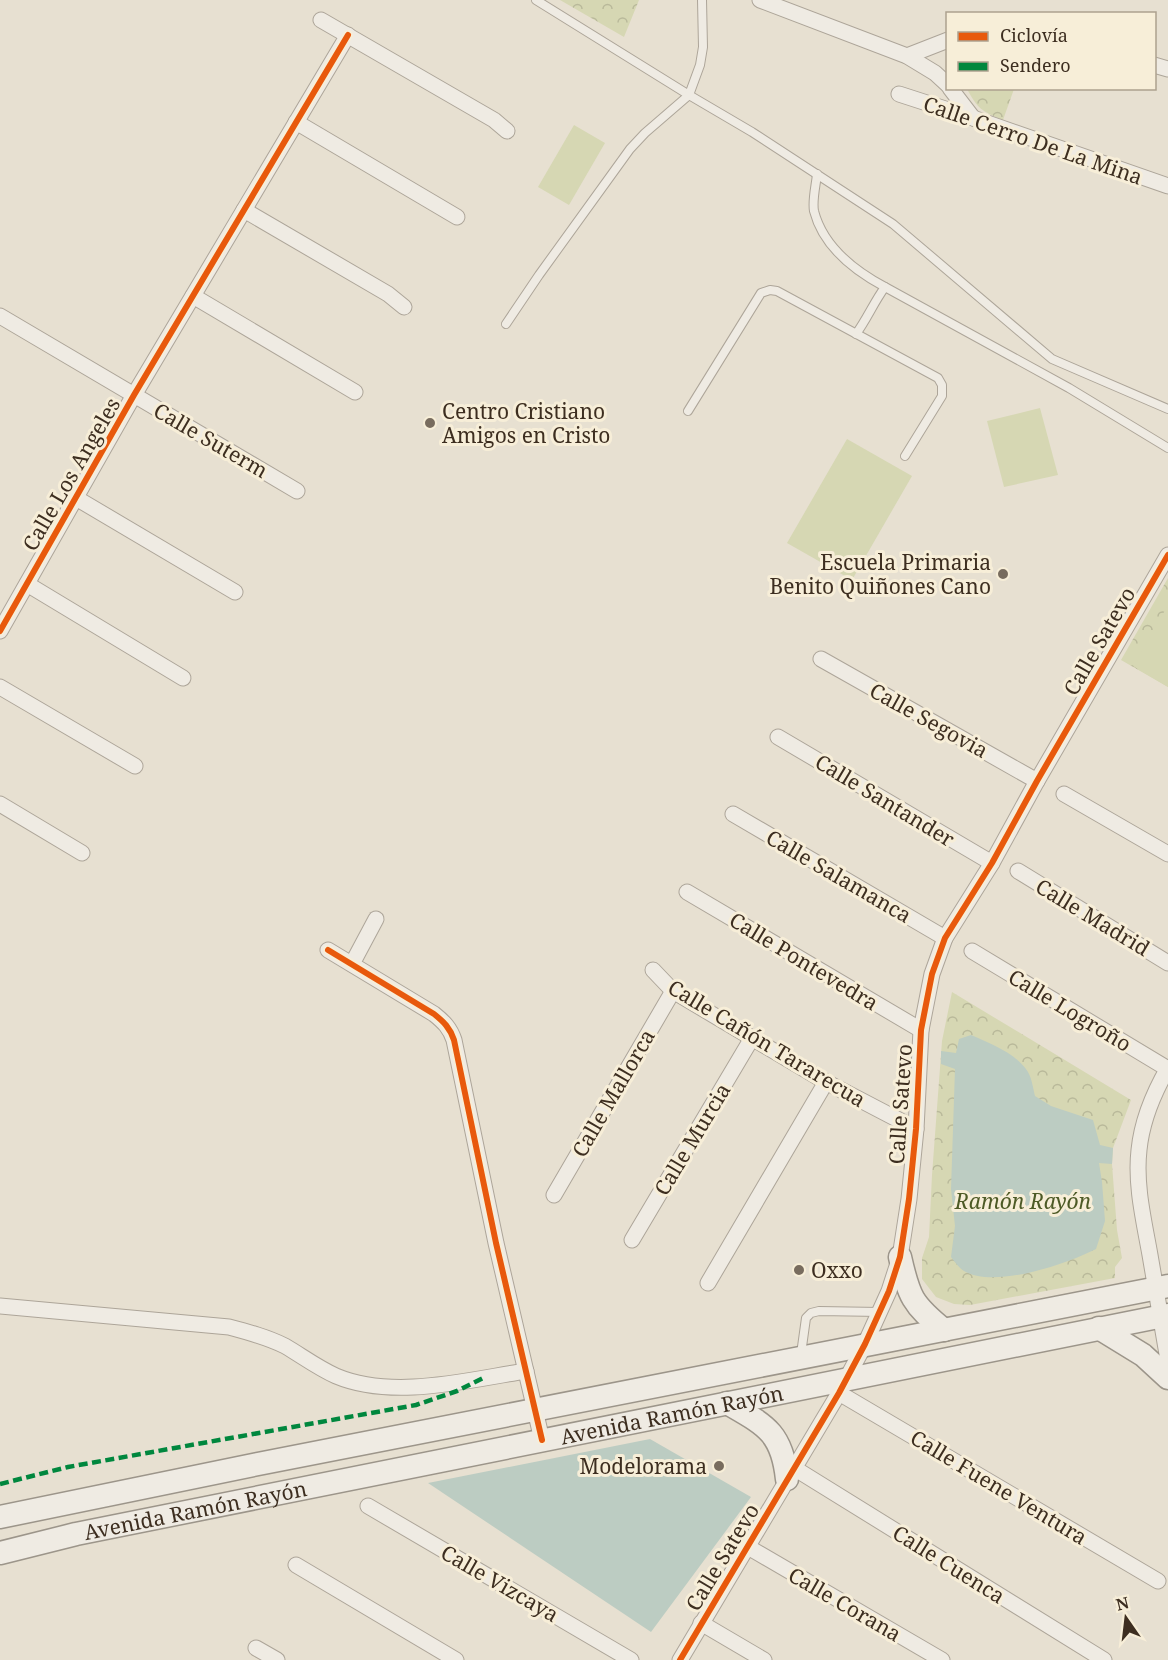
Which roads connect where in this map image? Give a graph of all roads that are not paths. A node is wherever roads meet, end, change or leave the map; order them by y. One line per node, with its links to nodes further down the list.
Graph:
1 (536, 0): 11 (lane)
2 (702, 0): 11 (lane)
3 (760, 0): 7 (street)
4 (321, 20): 5 (street)
5 (348, 35): 13 (street, Calle Los Angeles); 14 (street)
6 (946, 41): 7 (street)
7 (907, 56): 8 (street)
8 (946, 83)
9 (952, 90): 12 (street)
10 (899, 94): 12 (street, Calle Cerro De La Mina)
11 (689, 95): 15 (lane); 23 (lane)
12 (973, 118): 16 (street, Calle Cerro De La Mina)
13 (296, 122): 17 (street, Calle Los Angeles); 18 (street)
14 (507, 131)
15 (817, 174): 19 (lane); 27 (lane)
16 (1168, 186)
17 (244, 210): 20 (street, Calle Los Angeles); 21 (street)
18 (457, 217)
19 (885, 287): 24 (lane); 29 (lane)
20 (193, 296): 25 (street); 26 (street, Calle Los Angeles)
21 (405, 307)
22 (0, 316): 26 (street, Calle Suterm)
23 (506, 324)
24 (856, 334): 28 (lane); 30 (lane)
25 (355, 392)
26 (134, 395): 31 (street, Calle Suterm); 32 (street, Calle Los Angeles)
27 (1168, 409)
28 (688, 411)
29 (1168, 448)
30 (905, 456)
31 (297, 491)
32 (76, 498): 34 (street, Calle Los Angeles); 35 (street)
33 (1168, 555): 42 (street, Calle Satevo)
34 (27, 584): 36 (street, Calle Los Angeles); 38 (street)
35 (235, 592)
36 (0, 631)
37 (821, 659): 42 (street, Calle Segovia)
38 (183, 678)
39 (0, 687): 41 (street)
40 (778, 737): 48 (street, Calle Santander)
41 (135, 766)
42 (1037, 781): 48 (street, Calle Satevo)
43 (1064, 794): 47 (street)
44 (0, 804): 46 (street)
45 (733, 814): 52 (street, Calle Salamanca)
46 (82, 853)
47 (1168, 854)
48 (992, 863): 52 (street, Calle Satevo)
49 (1018, 872): 55 (street, Calle Madrid)
50 (687, 892): 59 (street, Calle Pontevedra)
51 (376, 918): 56 (street)
52 (945, 938): 59 (street, Calle Satevo)
53 (328, 950): 56 (street)
54 (972, 951): 61 (street, Calle Logroño)
55 (1168, 963)
56 (352, 964): 77 (street)
57 (653, 970): 58 (street, Calle Cañón Tararecua)
58 (673, 991): 60 (street, Calle Cañón Tararecua); 64 (street, Calle Mallorca)
59 (921, 1030): 63 (street, Calle Satevo)
60 (752, 1038): 62 (street, Calle Cañón Tararecua); 65 (street, Calle Murcia)
61 (1168, 1068): 68 (street)
62 (826, 1082): 63 (street, Calle Cañón Tararecua); 67 (street)
63 (916, 1129): 66 (street, Calle Satevo)
64 (554, 1196)
65 (632, 1240)
66 (900, 1257): 70 (street, Calle Satevo); 73 (main road)
67 (708, 1283)
68 (1162, 1287): 71 (street); 73 (main road, Avenida Ramón Rayón)
69 (0, 1306): 77 (street)
70 (880, 1312): 74 (street, Calle Satevo); 75 (lane)
71 (1165, 1315): 72 (main road, Avenida Ramón Rayón); 76 (street)
72 (1099, 1328): 78 (main road); 79 (main road, Avenida Ramón Rayón)
73 (944, 1330): 74 (main road, Avenida Ramón Rayón)
74 (866, 1344): 75 (main road, Avenida Ramón Rayón); 79 (street, Calle Satevo)
75 (800, 1357): 81 (main road, Avenida Ramón Rayón)
76 (1168, 1360)
77 (526, 1371): 81 (street)
78 (1168, 1378)
79 (843, 1386): 80 (main road, Avenida Ramón Rayón); 83 (street, Calle Satevo); 89 (street, Calle Fuene Ventura)
80 (727, 1403): 82 (main road, Avenida Ramón Rayón); 83 (main road)
81 (536, 1409): 82 (street); 85 (main road, Avenida Ramón Rayón)
82 (542, 1440): 87 (main road, Avenida Ramón Rayón)
83 (790, 1474): 86 (street, Calle Satevo); 98 (street, Calle Cuenca)
84 (368, 1506): 94 (street, Calle Vizcaya)
85 (0, 1517)
86 (748, 1547): 90 (street, Calle Satevo); 97 (street, Calle Corana)
87 (0, 1553)
88 (296, 1565): 93 (street)
89 (1158, 1581)
90 (701, 1623): 95 (street, Calle Satevo); 96 (street)
91 (256, 1648): 92 (street)
92 (277, 1660)
93 (456, 1660)
94 (631, 1660)
95 (680, 1660)
96 (764, 1660)
97 (942, 1660)
98 (1104, 1660)

